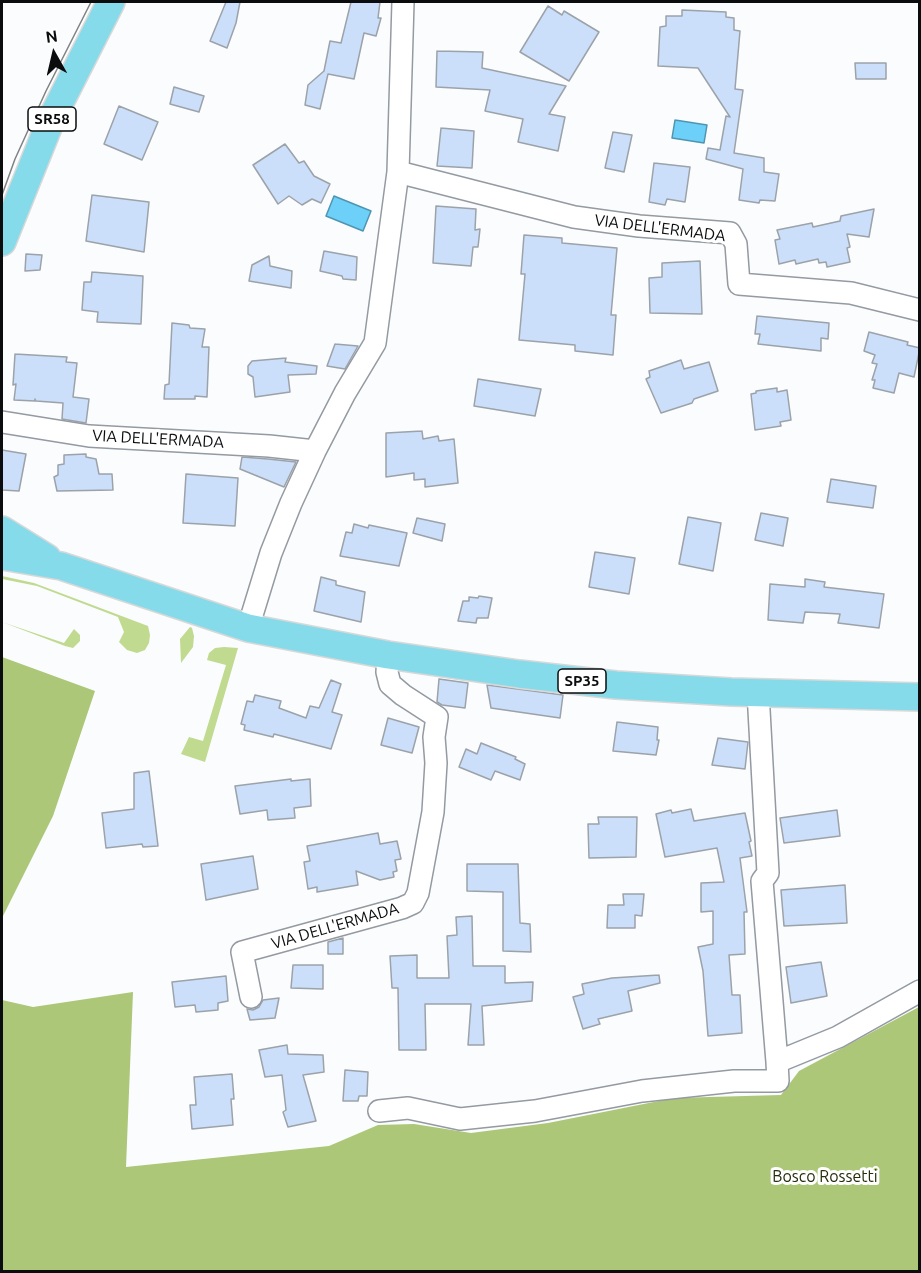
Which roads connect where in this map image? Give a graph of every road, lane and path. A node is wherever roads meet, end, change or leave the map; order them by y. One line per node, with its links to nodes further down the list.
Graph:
1 (111, 2): 4 (main road, SR58)
2 (403, 2): 3 (street)
3 (398, 172): 5 (street, VIA DELL'ERMADA); 7 (street)
4 (2, 242)
5 (920, 310)
6 (2, 422): 7 (street, VIA DELL'ERMADA)
7 (315, 451): 11 (street)
8 (2, 530): 10 (main road, SP35)
9 (2, 556): 10 (main road, SP35)
10 (61, 566): 11 (main road, SP35)
11 (248, 628): 12 (main road, SP35)
12 (388, 655): 13 (main road, SP35); 16 (street, VIA DELL'ERMADA)
13 (758, 692): 14 (main road, SP35); 17 (street)
14 (920, 697)
15 (920, 991): 17 (street)
16 (250, 997)
17 (777, 1062): 18 (street)
18 (379, 1111)

